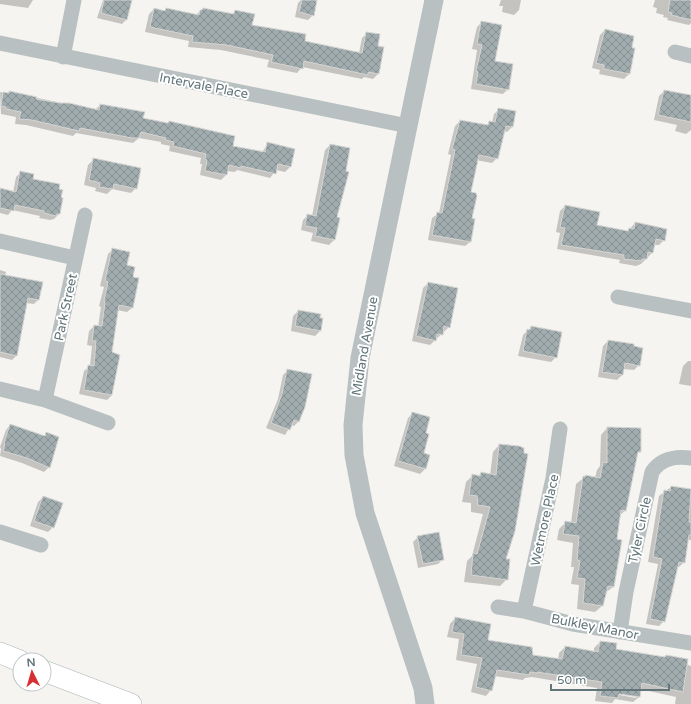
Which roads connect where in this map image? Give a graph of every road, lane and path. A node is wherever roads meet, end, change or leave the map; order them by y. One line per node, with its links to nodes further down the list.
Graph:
1 (74, 0): 6 (street)
2 (434, 0): 7 (street, Midland Avenue)
3 (0, 43): 6 (street, Intervale Place)
4 (675, 52): 5 (street)
5 (691, 56)
6 (63, 57): 7 (street, Intervale Place)
7 (408, 126): 27 (street, Midland Avenue)
8 (85, 215): 10 (street, Park Street)
9 (0, 241): 10 (street)
10 (75, 258): 14 (street, Park Street)
11 (618, 296): 12 (street)
12 (691, 311)
13 (0, 389): 14 (street)
14 (45, 400): 15 (street)
15 (108, 422)
16 (560, 429): 21 (street, Wetmore Place)
17 (691, 458): 22 (street, Tyler Circle)
18 (0, 532): 19 (street)
19 (41, 545)
20 (498, 607): 21 (street, Bulkley Manor)
21 (524, 611): 22 (street, Bulkley Manor)
22 (620, 632): 23 (street, Bulkley Manor)
23 (691, 642)
24 (0, 653): 25 (main road)
25 (12, 658)
26 (52, 674): 28 (main road)
27 (424, 696): 29 (street, Midland Avenue)
28 (131, 704)
29 (434, 704)

